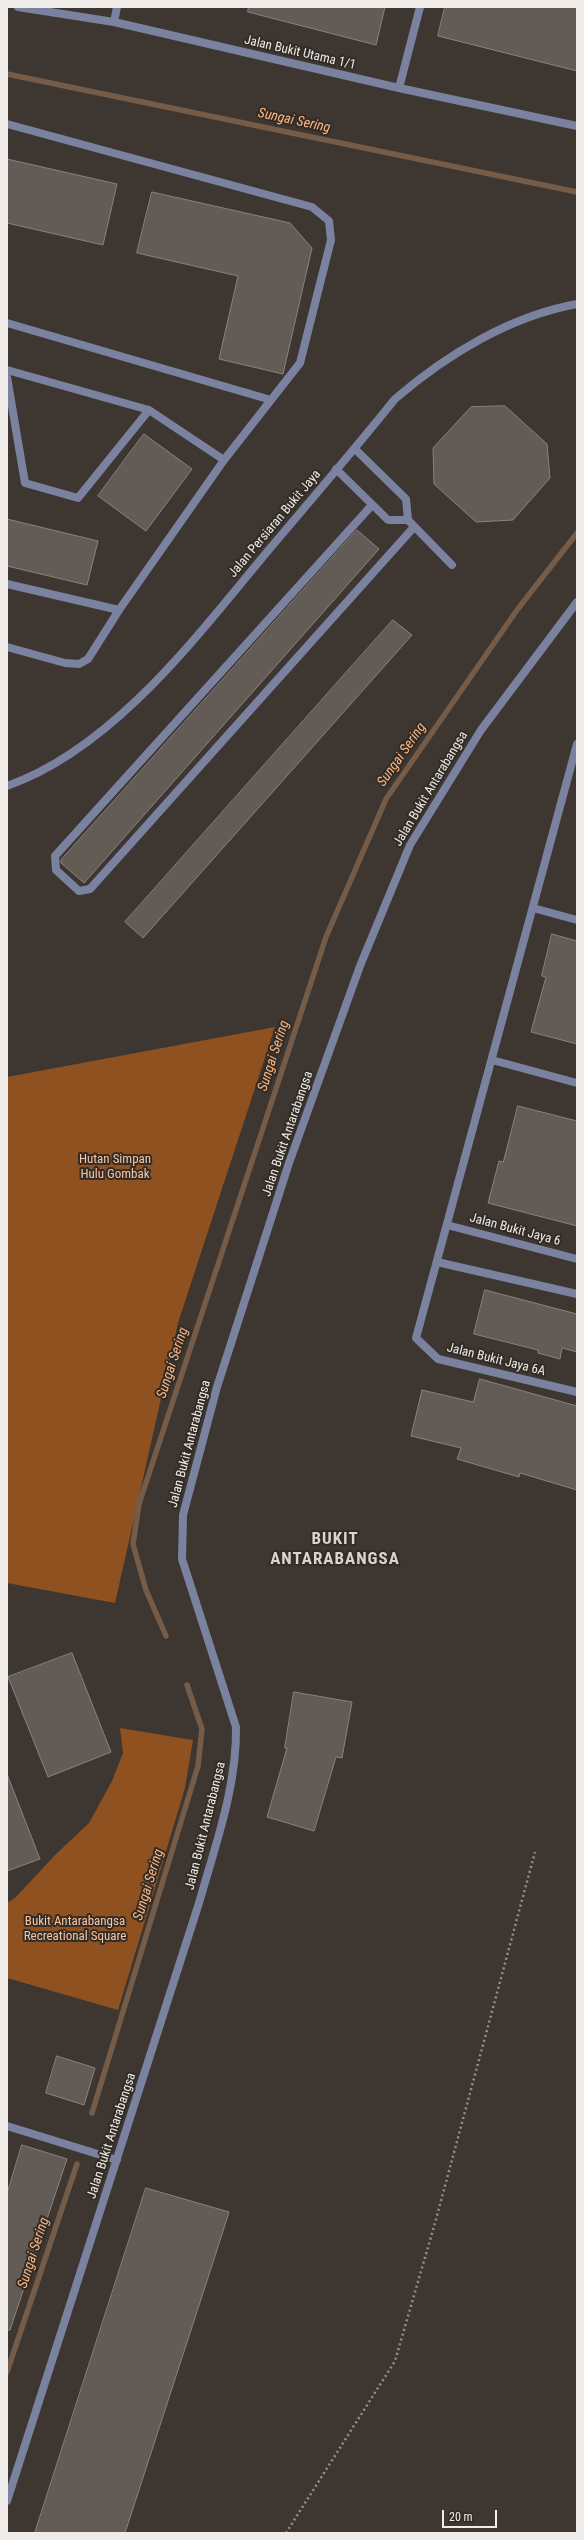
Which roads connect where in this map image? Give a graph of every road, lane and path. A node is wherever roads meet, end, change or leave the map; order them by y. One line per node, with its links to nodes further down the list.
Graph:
1 (18, 7): 4 (street, Jalan Bukit Utama 1/1)
2 (117, 7): 4 (street)
3 (420, 7): 5 (street)
4 (114, 22): 5 (street, Jalan Bukit Utama 1/1)
5 (399, 88): 7 (street, Jalan Bukit Utama 1/1)
6 (7, 124): 12 (street)
7 (577, 126)
8 (577, 304): 14 (street, Jalan Persiaran Bukit Jaya)
9 (7, 323): 12 (street)
10 (7, 370): 13 (street)
11 (7, 377): 13 (street)
12 (271, 400): 15 (street)
13 (149, 410): 15 (street)
14 (355, 448): 16 (street, Jalan Persiaran Bukit Jaya); 18 (street)
15 (224, 460): 23 (street)
16 (336, 469): 17 (street); 26 (street, Jalan Persiaran Bukit Jaya)
17 (372, 505): 18 (street); 19 (street)
18 (408, 520): 19 (street)
19 (414, 527): 20 (street)
20 (452, 565)
21 (7, 584): 23 (street)
22 (577, 602): 38 (street, Jalan Bukit Antarabangsa)
23 (119, 610): 24 (street)
24 (7, 647)
25 (577, 744): 27 (street)
26 (7, 786)
27 (533, 908): 28 (street); 29 (street)
28 (577, 920)
29 (492, 1060): 30 (street); 31 (street)
30 (577, 1083)
31 (447, 1225): 32 (street, Jalan Bukit Jaya 6); 33 (street)
32 (577, 1259)
33 (437, 1262): 34 (street); 35 (street, Jalan Bukit Jaya 6A)
34 (577, 1294)
35 (577, 1392)
36 (535, 1852): 40 (path)
37 (7, 2126): 38 (street)
38 (117, 2160): 39 (street, Jalan Bukit Antarabangsa)
39 (7, 2501)
40 (286, 2533)

